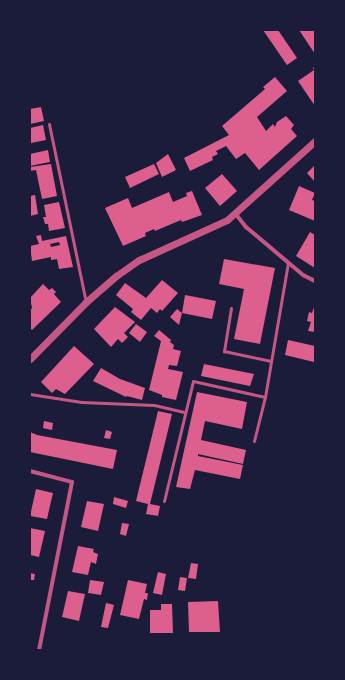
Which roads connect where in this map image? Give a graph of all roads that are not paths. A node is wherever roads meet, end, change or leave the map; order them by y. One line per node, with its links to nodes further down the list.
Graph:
1 (49, 124): 6 (lane)
2 (315, 140): 3 (street)
3 (235, 213): 4 (street); 6 (street)
4 (288, 263): 5 (street); 9 (lane)
5 (315, 281)
6 (86, 302): 8 (street)
7 (231, 308): 9 (lane)
8 (30, 359)
9 (271, 361): 11 (lane)
10 (30, 394): 12 (lane)
11 (265, 397): 12 (lane); 13 (lane)
12 (185, 412): 15 (lane)
13 (254, 442)
14 (30, 471): 16 (street)
15 (164, 501)
16 (39, 650)

